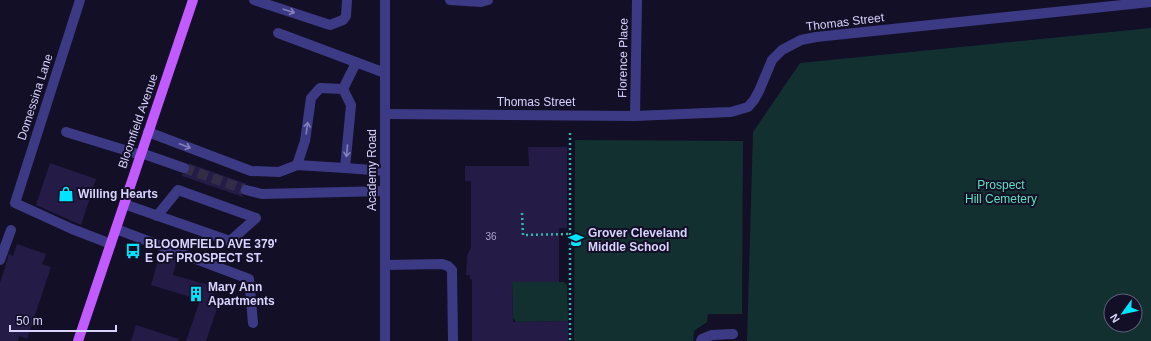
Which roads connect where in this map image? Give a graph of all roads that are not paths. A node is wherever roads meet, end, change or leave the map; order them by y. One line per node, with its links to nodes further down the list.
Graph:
1 (80, 0): 29 (street, Domessina Lane)
2 (193, 0): 17 (main road, Bloomfield Avenue)
3 (254, 0): 4 (street, one-way to 4)
4 (347, 0)
5 (385, 0): 12 (street, Academy Road)
6 (450, 0): 7 (street)
7 (488, 0)
8 (637, 0): 15 (street, Florence Place)
9 (1151, 2): 15 (street, Thomas Street)
10 (278, 34): 11 (street)
11 (356, 63): 12 (street); 13 (street)
12 (385, 73): 14 (street, Academy Road)
13 (343, 89): 19 (street, one-way to 13); 21 (street, one-way to 21)
14 (385, 114): 15 (street, Thomas Street); 22 (street, Academy Road)
15 (635, 116)
16 (66, 132): 18 (street)
17 (148, 132): 18 (main road, Bloomfield Avenue); 19 (street, one-way to 19)
18 (141, 154): 20 (street); 25 (main road, Bloomfield Avenue)
19 (297, 165): 21 (street)
20 (184, 168)
21 (345, 168): 22 (street)
22 (385, 171): 24 (street, Academy Road)
23 (246, 190): 24 (street)
24 (385, 191): 31 (street, Academy Road)
25 (124, 204): 26 (street); 28 (main road, Bloomfield Avenue)
26 (157, 216): 26 (street)
27 (11, 230): 30 (street)
28 (116, 230): 29 (main road, Bloomfield Avenue); 32 (street)
29 (111, 244): 34 (main road, Bloomfield Avenue)
30 (0, 260)
31 (385, 265): 35 (street, Academy Road); 36 (street)
32 (253, 324)
33 (733, 334): 37 (street)
34 (78, 341)
35 (385, 341)
36 (453, 341)
37 (701, 341)

